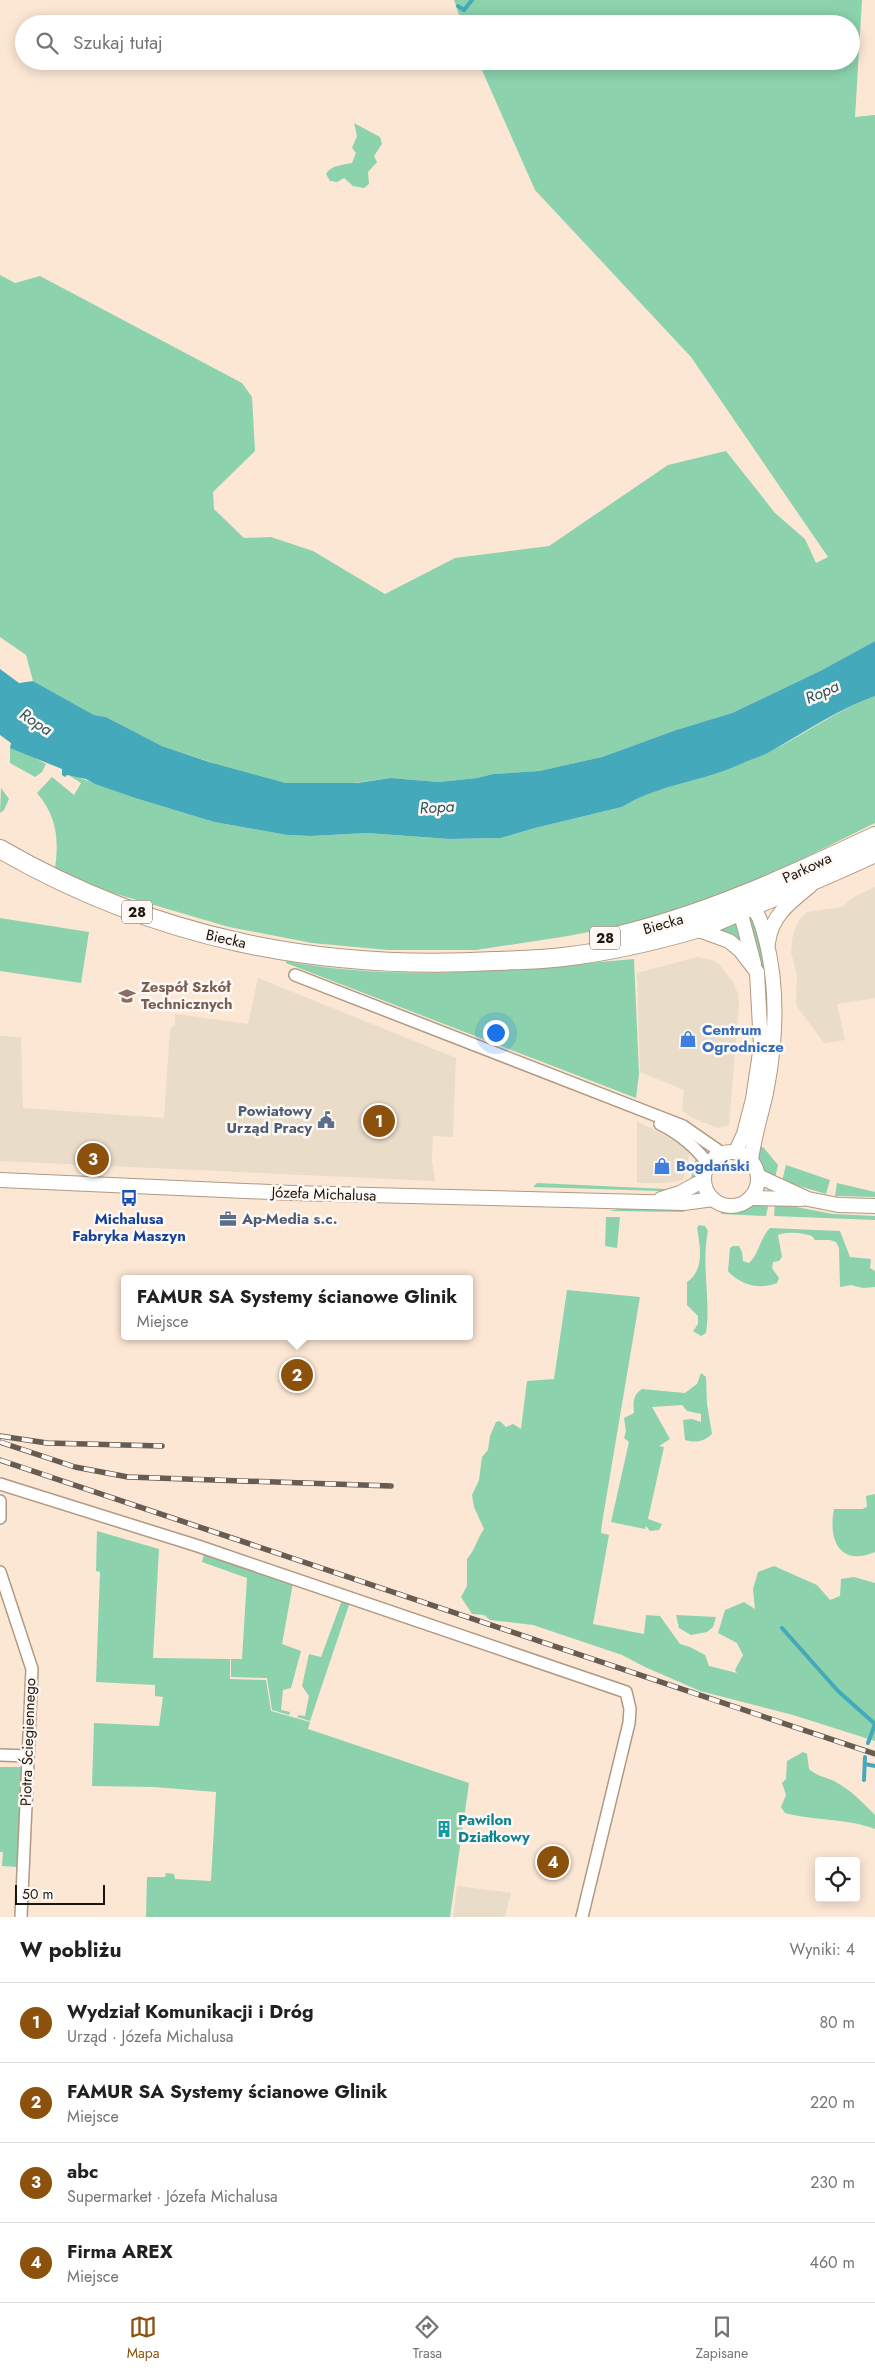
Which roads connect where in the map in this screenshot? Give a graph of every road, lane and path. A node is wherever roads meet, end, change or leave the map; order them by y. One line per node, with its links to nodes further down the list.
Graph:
1 (875, 836): 5 (main road, Parkowa / 28)
2 (0, 849): 8 (main road, Biecka / 28)
3 (875, 853): 4 (main road, Parkowa / 28)
4 (817, 880): 5 (main road, 28); 7 (street)
5 (743, 906): 6 (main road, Biecka / 28); 7 (street); 8 (main road, Biecka / 28); 9 (street)
6 (696, 929): 8 (main road, Biecka / 28); 9 (street, Biecka)
7 (768, 948): 13 (street)
8 (468, 962)
9 (756, 972): 12 (street)
10 (295, 975): 11 (street)
11 (626, 1106): 12 (street); 14 (street)
12 (729, 1152): 13 (street); 14 (street)
13 (751, 1160): 15 (street)
14 (708, 1164): 17 (street)
15 (758, 1176): 18 (street); 20 (street)
16 (0, 1180): 21 (street, Józefa Michalusa)
17 (704, 1180): 19 (street); 21 (street, Józefa Michalusa)
18 (750, 1198): 19 (street); 20 (street)
19 (713, 1199): 21 (street, Józefa Michalusa)
20 (808, 1199): 22 (street)
21 (649, 1202)
22 (875, 1206)
23 (0, 1484): 30 (street)
24 (0, 1501): 25 (street)
25 (0, 1518)
26 (0, 1572): 28 (street, Piotra Ściegiennego)
27 (0, 1755): 28 (street)
28 (28, 1756): 29 (street, Piotra Ściegiennego)
29 (21, 1917)
30 (582, 1917)

